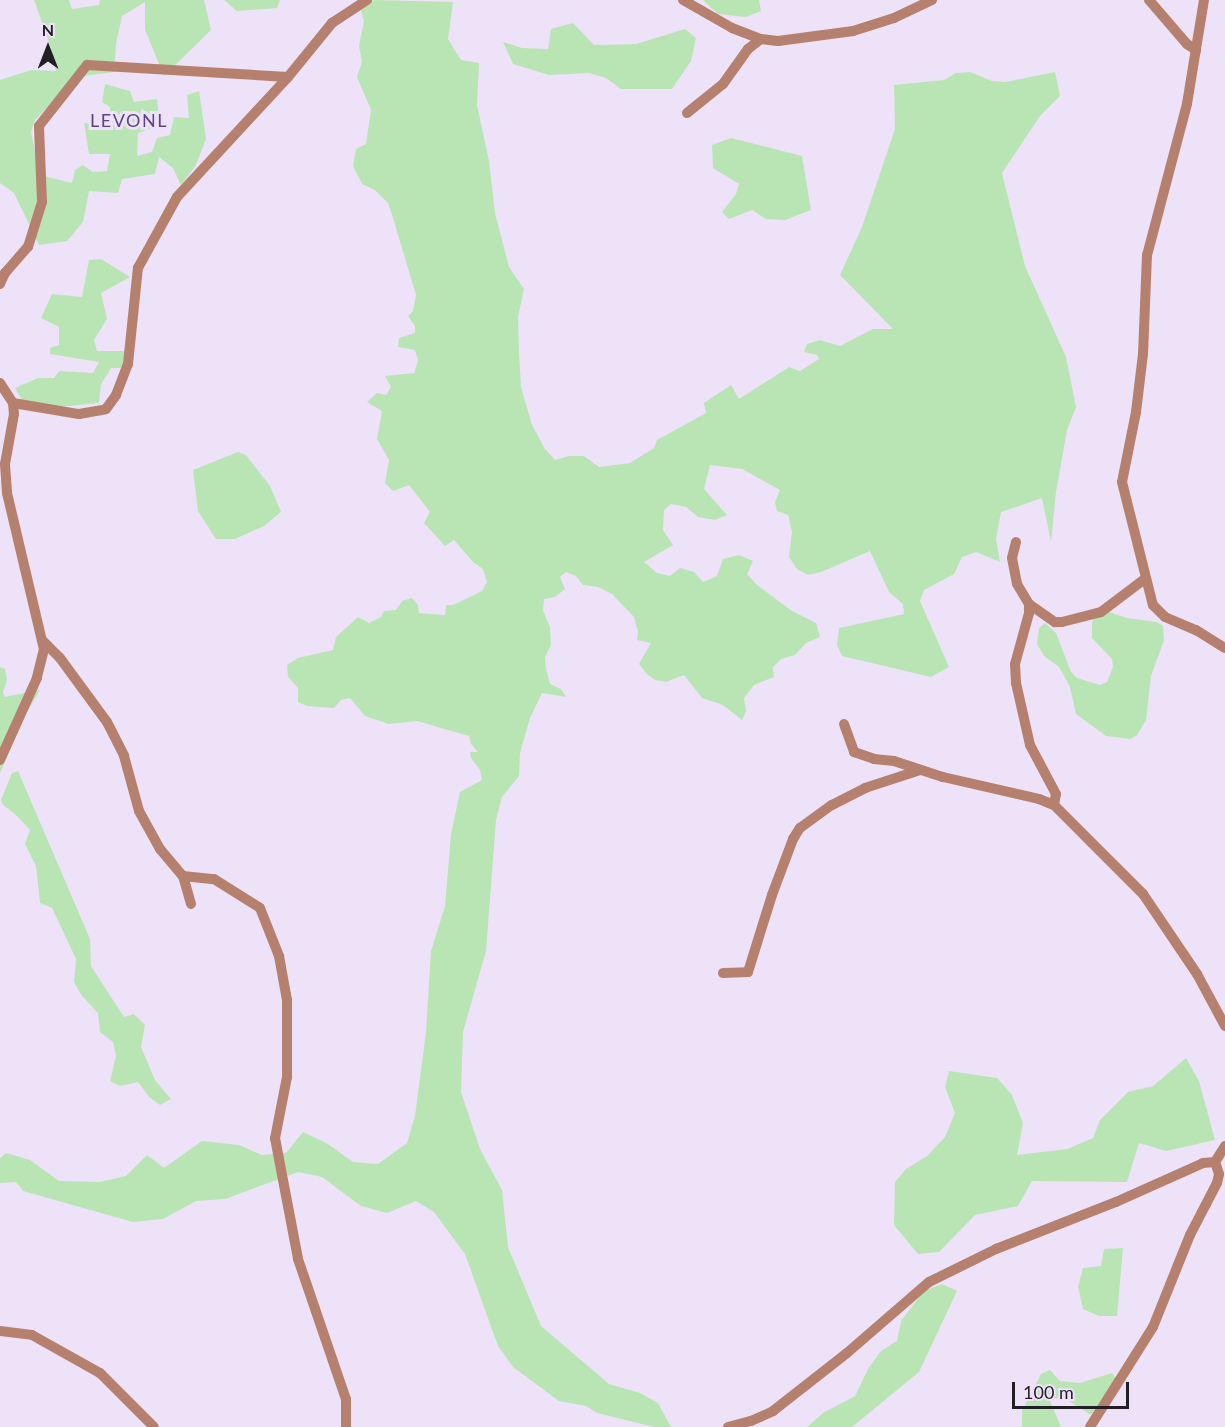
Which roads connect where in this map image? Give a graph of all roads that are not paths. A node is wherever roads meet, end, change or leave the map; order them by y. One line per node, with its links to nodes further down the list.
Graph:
1 (367, 0): 8 (street)
2 (682, 0): 6 (street)
3 (932, 0): 6 (street)
4 (1149, 0): 7 (street)
5 (1204, 0): 7 (street)
6 (760, 39): 9 (street)
7 (1196, 50): 14 (street)
8 (288, 77): 10 (street); 12 (street)
9 (687, 113)
10 (0, 284)
11 (0, 383): 12 (street)
12 (13, 403): 16 (street)
13 (1016, 542): 15 (street)
14 (1146, 578): 15 (street); 17 (street)
15 (1029, 604): 21 (street)
16 (43, 641): 19 (street); 22 (street)
17 (1225, 648)
18 (844, 724): 20 (street)
19 (0, 760)
20 (921, 770): 21 (street); 24 (street)
21 (1053, 805): 25 (street)
22 (183, 876): 23 (street); 30 (street)
23 (191, 904)
24 (723, 973)
25 (1225, 1026)
26 (1225, 1146): 27 (street)
27 (1215, 1162): 31 (street); 32 (street)
28 (0, 1331): 29 (street)
29 (154, 1427)
30 (346, 1427)
31 (728, 1427)
32 (1090, 1427)

